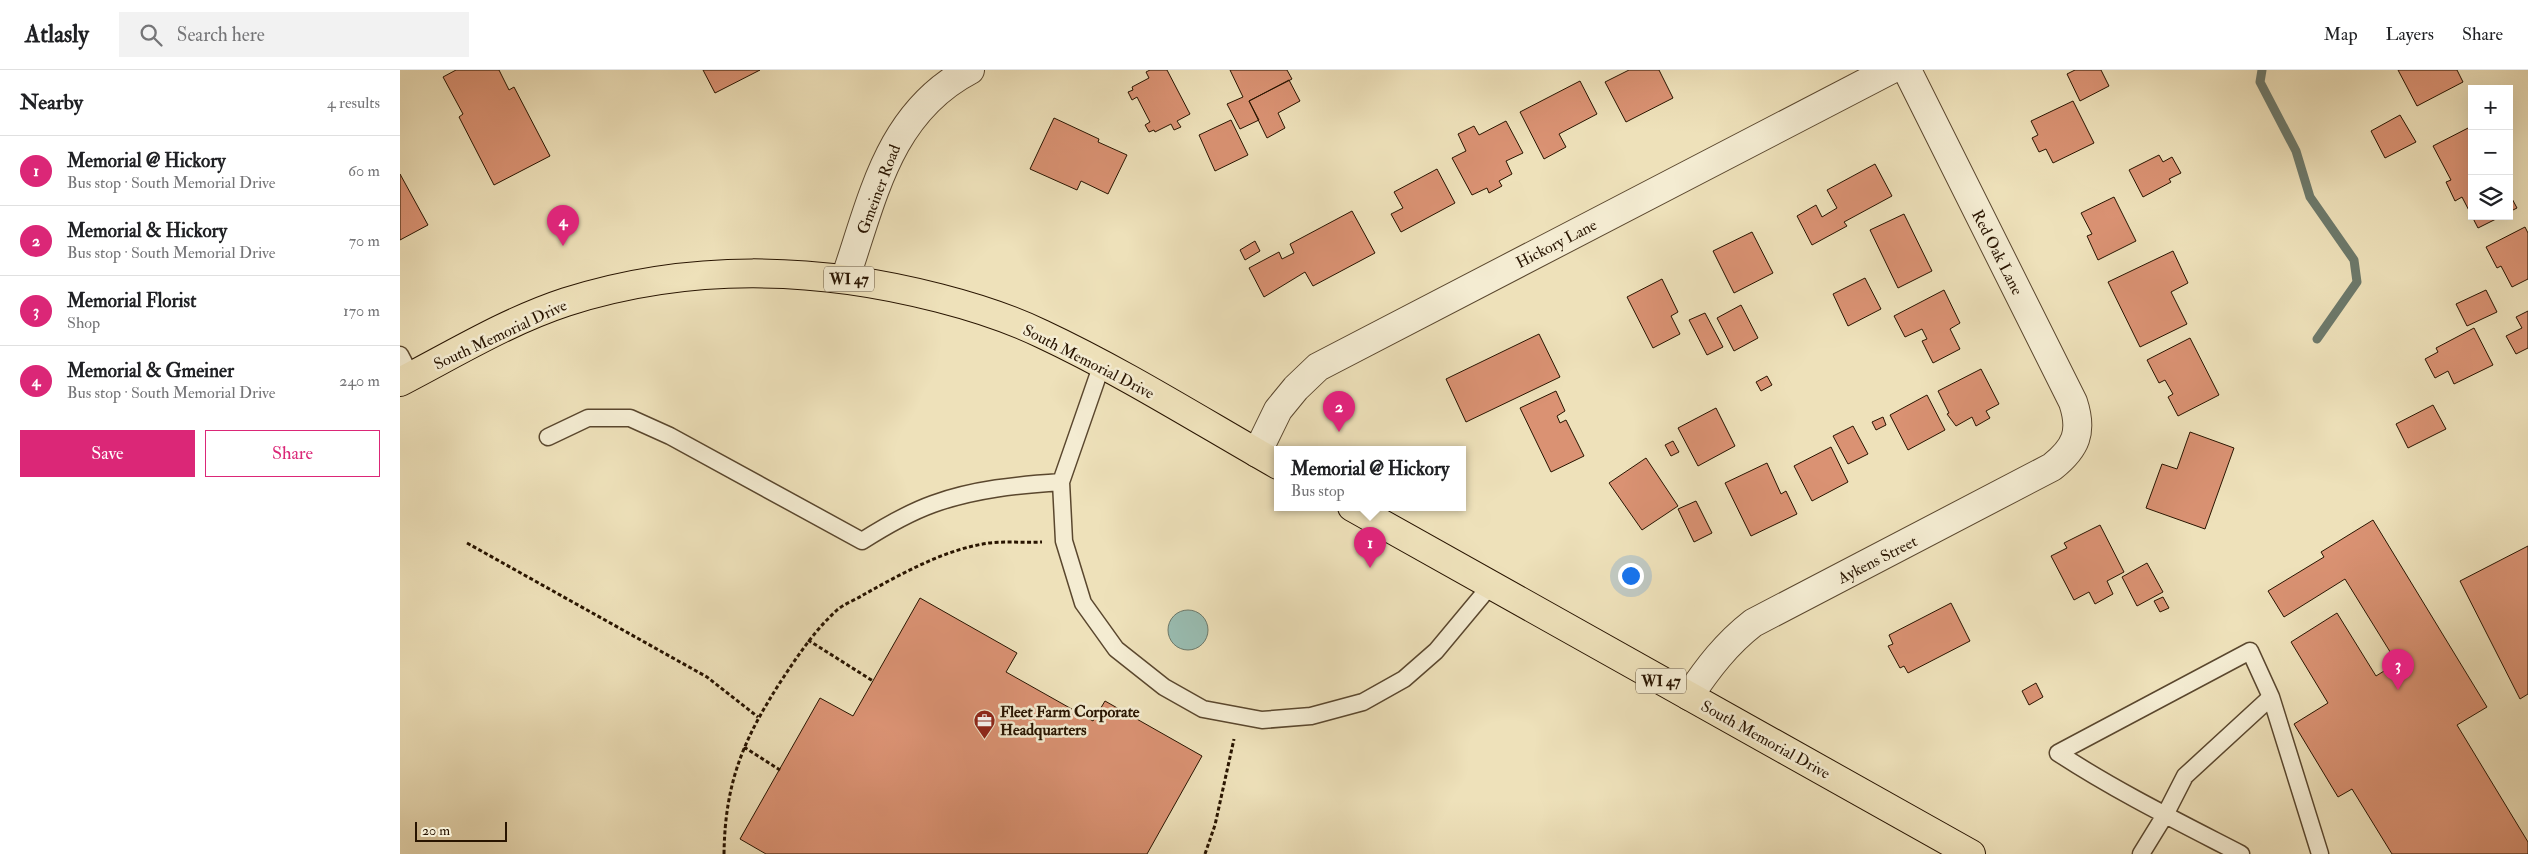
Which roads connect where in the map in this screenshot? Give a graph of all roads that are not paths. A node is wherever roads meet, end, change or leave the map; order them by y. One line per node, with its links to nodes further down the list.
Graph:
1 (970, 70): 4 (street, Gmeiner Road)
2 (1890, 70): 9 (street, Hickory Lane)
3 (1907, 70): 8 (street, Red Oak Lane)
4 (845, 278): 5 (main road, South Memorial Drive / WI 47); 6 (main road, South Memorial Drive / WI 47)
5 (1102, 364): 9 (main road, South Memorial Drive / WI 47); 10 (lane)
6 (404, 371)
7 (548, 437): 10 (lane)
8 (2077, 437): 13 (street, Aykens Street)
9 (1267, 459)
10 (1061, 482): 12 (lane)
11 (1359, 511): 12 (main road, South Memorial Drive / WI 47)
12 (1491, 585): 13 (main road, South Memorial Drive / WI 47)
13 (1689, 696): 16 (main road, South Memorial Drive / WI 47)
14 (2272, 698): 15 (lane); 15 (lane); 19 (lane)
15 (2165, 814): 17 (lane); 18 (lane)
16 (1971, 854)
17 (2141, 854)
18 (2241, 854)
19 (2320, 854)

